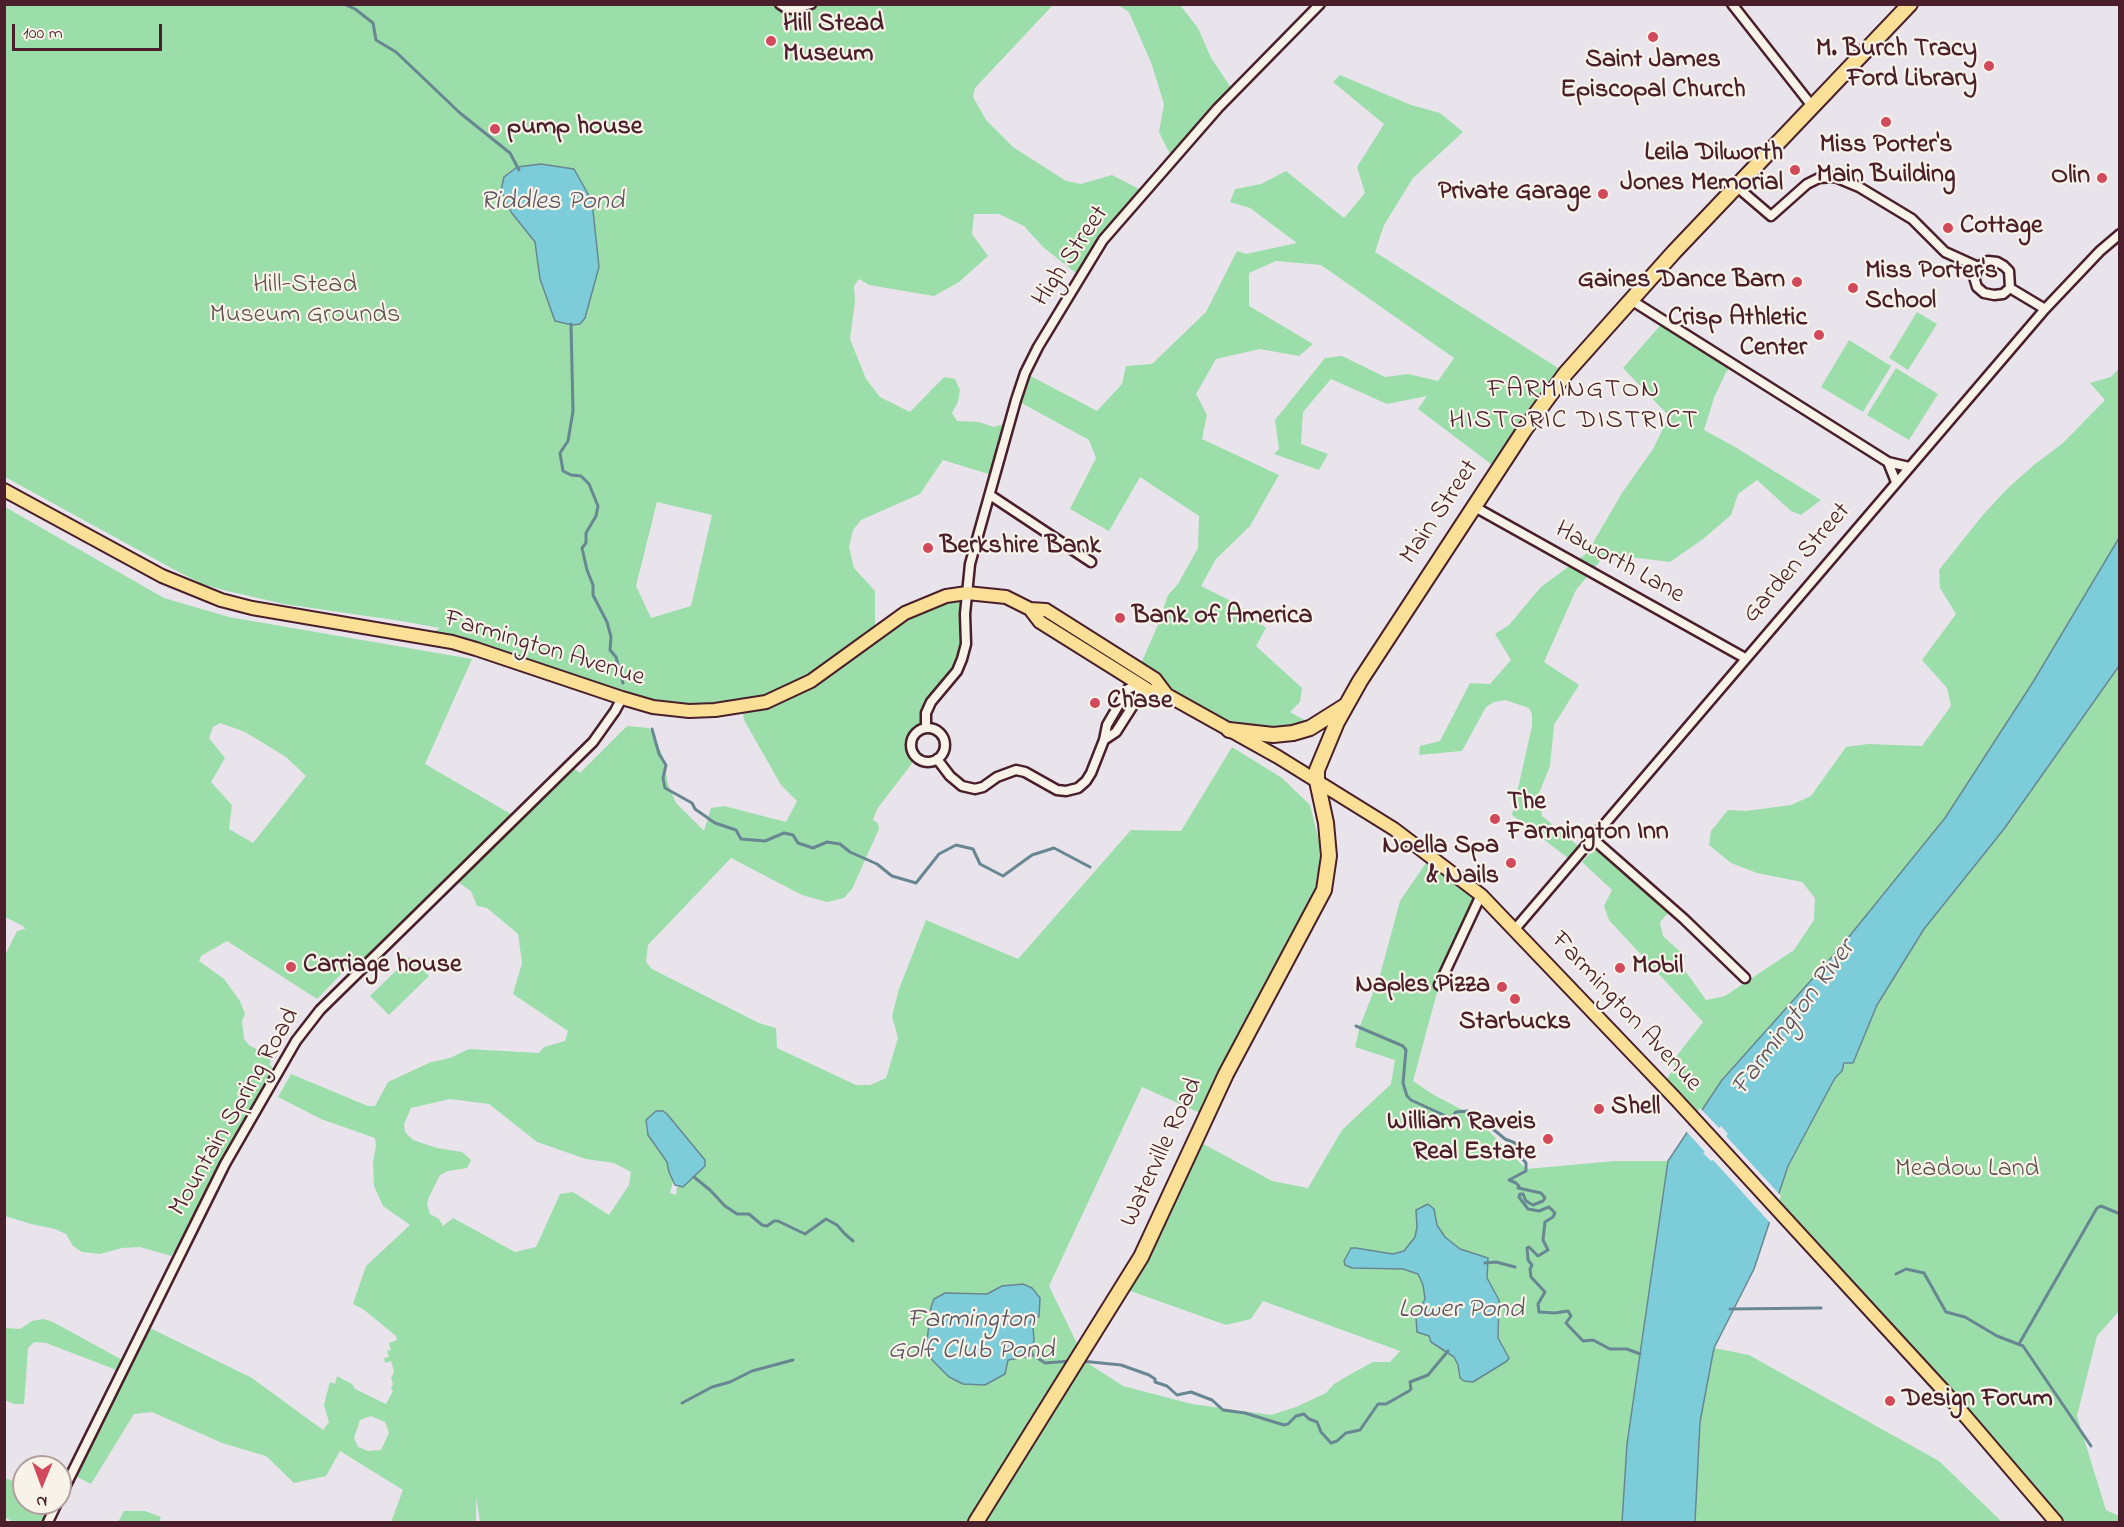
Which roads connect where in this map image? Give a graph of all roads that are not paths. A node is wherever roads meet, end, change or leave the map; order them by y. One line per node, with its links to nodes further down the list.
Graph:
1 (780, 4): 2 (street)
2 (812, 4)
3 (1320, 4): 17 (street, High Street)
4 (1732, 4): 6 (street)
5 (1910, 4): 6 (highway, Main Street)
6 (1812, 106): 7 (highway, Main Street)
7 (1736, 186): 9 (street); 11 (highway, Main Street)
8 (2120, 234): 12 (street, Garden Street)
9 (1978, 267): 10 (street); 10 (street)
10 (2010, 288): 12 (street)
11 (1631, 300): 13 (street); 18 (highway, Main Street)
12 (2044, 309): 14 (street, Garden Street)
13 (1888, 462): 14 (street); 15 (street)
14 (1909, 467): 15 (street, Garden Street)
15 (1896, 482): 22 (street, Garden Street)
16 (4, 490): 25 (main road, Farmington Avenue)
17 (990, 495): 19 (street); 20 (street, High Street)
18 (1473, 506): 22 (street, Haworth Lane); 26 (highway, Main Street)
19 (1091, 562)
20 (967, 593): 21 (main road, Farmington Avenue); 25 (main road, Farmington Avenue); 27 (street, High Street)
21 (1030, 609): 23 (main road, Farmington Avenue); 24 (main road, Farmington Avenue)
22 (1745, 658): 31 (street, Garden Street)
23 (1139, 684): 24 (main road, Farmington Avenue); 29 (street)
24 (1167, 695): 28 (main road, Farmington Avenue)
25 (622, 698): 36 (street, Mountain Spring Road)
26 (1346, 704): 28 (highway); 30 (highway, Main Street)
27 (926, 728): 29 (street); 29 (street)
28 (1229, 730): 30 (main road, Farmington Avenue)
29 (937, 759)
30 (1317, 781): 32 (main road, Farmington Avenue); 37 (highway, Waterville Road)
31 (1593, 839): 33 (street, Garden Street); 34 (street)
32 (1481, 895): 33 (main road, Farmington Avenue); 35 (street)
33 (1515, 929): 38 (main road, Farmington Avenue)
34 (1745, 978)
35 (1439, 985)
36 (72, 1473)
37 (976, 1522)
38 (2056, 1522)

